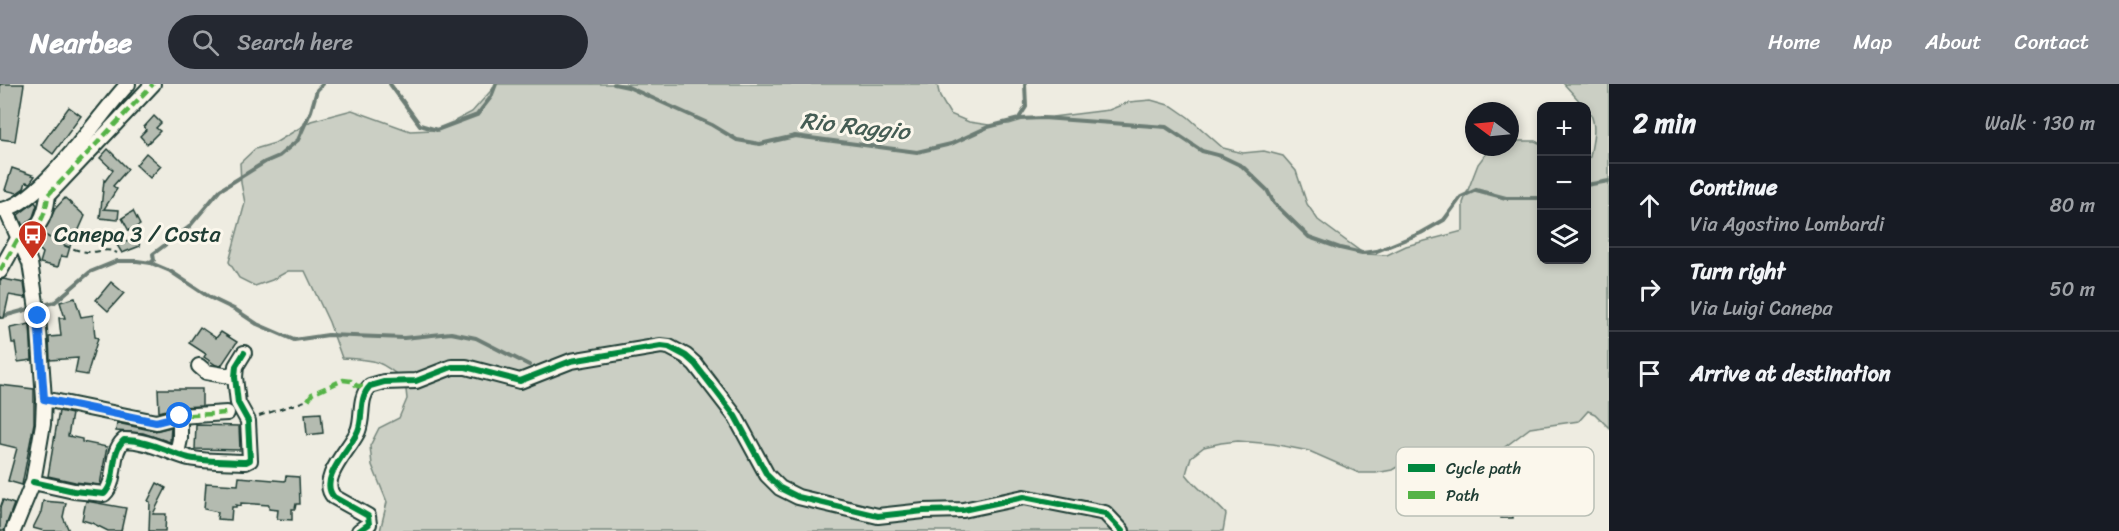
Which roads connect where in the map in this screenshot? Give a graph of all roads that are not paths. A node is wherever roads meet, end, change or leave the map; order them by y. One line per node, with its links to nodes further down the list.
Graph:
1 (128, 84): 3 (street)
2 (153, 84): 4 (street)
3 (3, 210): 4 (street)
4 (19, 237): 5 (street); 9 (street)
5 (0, 271)
6 (244, 353): 8 (street)
7 (198, 366): 8 (street)
8 (235, 377): 12 (street)
9 (44, 399): 11 (street); 13 (street)
10 (227, 413): 11 (street)
11 (180, 416): 12 (street)
12 (177, 453): 13 (street)
13 (33, 482): 14 (street)
14 (19, 529)
15 (359, 531): 16 (street)
16 (1122, 531)

